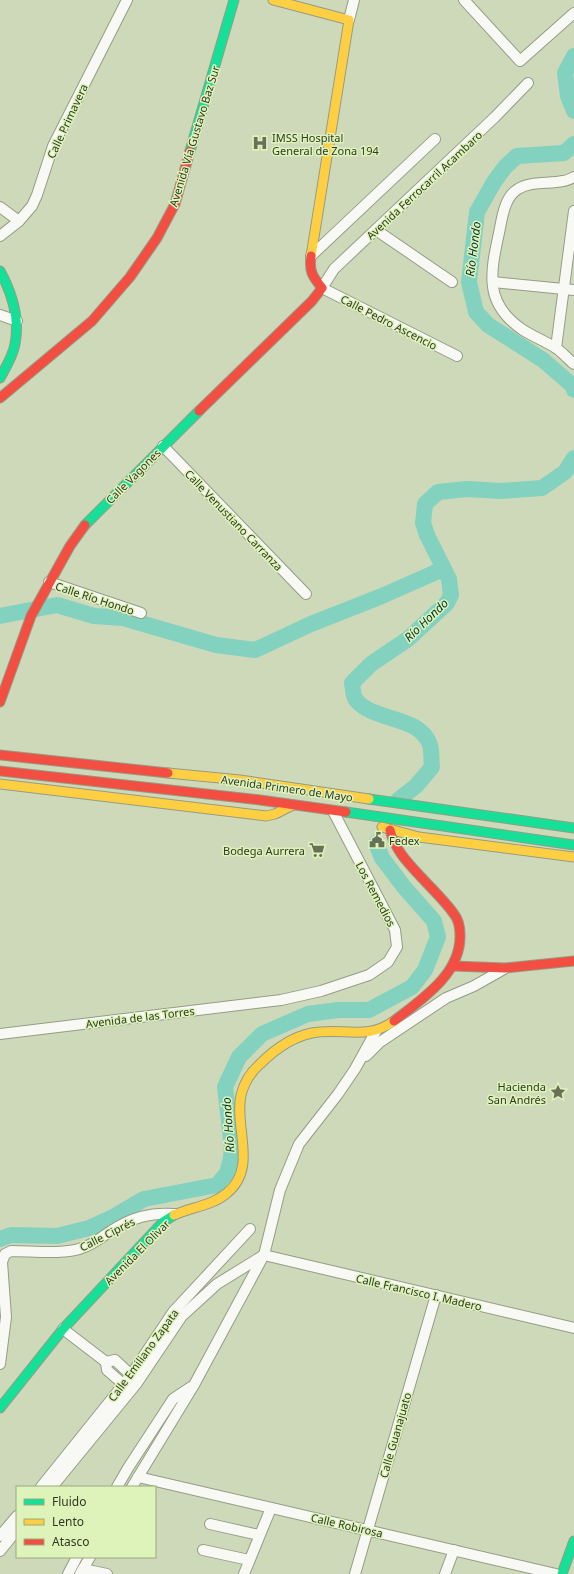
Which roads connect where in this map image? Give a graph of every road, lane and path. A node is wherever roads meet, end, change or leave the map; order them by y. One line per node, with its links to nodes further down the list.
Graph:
1 (127, 0): 13 (street, Calle Primavera)
2 (234, 0): 28 (main road, Avenida Vía Gustavo Baz Sur)
3 (273, 0): 7 (main road)
4 (354, 0): 7 (street)
5 (464, 0): 6 (street)
6 (574, 13)
7 (349, 20): 16 (main road)
8 (528, 83): 14 (street, Avenida Ferrocarril Acambaro)
9 (435, 139): 16 (street)
10 (574, 177): 19 (street)
11 (0, 207): 13 (street)
12 (574, 211): 21 (street)
13 (19, 221): 15 (street, Calle Primavera)
14 (376, 230): 18 (street); 20 (street, Avenida Ferrocarril Acambaro)
15 (0, 236)
16 (311, 256): 20 (main road)
17 (0, 271): 23 (main road)
18 (452, 282)
19 (493, 282): 21 (street); 24 (street)
20 (322, 288): 25 (street, Calle Pedro Ascencio); 29 (main road, Calle Vagones)
21 (569, 289): 24 (street)
22 (0, 315): 23 (street)
23 (17, 321): 27 (main road)
24 (556, 348): 26 (street)
25 (457, 356)
26 (574, 364)
27 (0, 378)
28 (0, 398)
29 (163, 446): 30 (main road, Calle Vagones); 31 (street, Calle Venustiano Carranza)
30 (49, 582): 32 (street, Calle Río Hondo); 33 (main road, Calle Vagones)
31 (306, 594)
32 (142, 613)
33 (0, 702)
34 (0, 755): 40 (main road, Avenida Primero de Mayo)
35 (0, 771): 37 (main road, Avenida Primero de Mayo)
36 (0, 784): 37 (main road, Avenida Primero de Mayo)
37 (293, 805): 38 (main road, Avenida Primero de Mayo)
38 (333, 811): 39 (main road, Avenida Primero de Mayo); 47 (street, Los Remedios)
39 (369, 817): 41 (main road, Avenida Primero de Mayo); 42 (main road, Avenida Primero de Mayo)
40 (574, 828)
41 (390, 830): 43 (main road, Avenida Primero de Mayo); 45 (main road)
42 (574, 846)
43 (574, 857)
44 (574, 961): 46 (main road)
45 (453, 966): 46 (main road); 48 (main road)
46 (505, 968): 50 (street)
47 (281, 1000): 49 (street, Avenida de las Torres)
48 (376, 1031): 50 (street); 51 (main road, Avenida El Olivar)
49 (0, 1034)
50 (355, 1069): 53 (street)
51 (175, 1214): 57 (main road, Avenida El Olivar); 59 (street, Calle Ciprés)
52 (250, 1229): 55 (street, Calle Emiliano Zapata)
53 (264, 1255): 54 (street, Calle Francisco I. Madero); 55 (street, Calle Emiliano Zapata); 62 (street)
54 (436, 1295): 56 (street, Calle Francisco I. Madero); 72 (street, Calle Guanajuato)
55 (178, 1314): 60 (street, Calle Emiliano Zapata); 66 (street, Calle Emiliano Zapata)
56 (574, 1328)
57 (63, 1329): 58 (street); 63 (main road, Avenida El Olivar)
58 (106, 1362): 60 (street); 61 (street)
59 (0, 1364)
60 (131, 1374): 61 (street, Calle Emiliano Zapata)
61 (123, 1384): 65 (street, Calle Emiliano Zapata)
62 (194, 1385): 64 (street); 67 (street)
63 (0, 1408)
64 (138, 1477): 68 (street); 69 (street, Calle Robirosa)
65 (42, 1486)
66 (53, 1486)
67 (118, 1486)
68 (133, 1486)
69 (271, 1508): 72 (street, Calle Robirosa); 74 (street)
70 (16, 1517): 75 (street)
71 (210, 1524): 74 (street)
72 (368, 1530): 78 (street, Calle Robirosa); 87 (street, Calle Guanajuato)
73 (16, 1531): 79 (street)
74 (260, 1535): 82 (street)
75 (0, 1536)
76 (574, 1541): 90 (main road)
77 (203, 1550): 82 (street)
78 (454, 1550): 88 (street); 89 (street, Calle Robirosa)
79 (0, 1551)
80 (76, 1558): 84 (street)
81 (89, 1558): 83 (street)
82 (249, 1560): 86 (street)
83 (82, 1571): 85 (street)
84 (68, 1574)
85 (107, 1574)
86 (244, 1574)
87 (355, 1574)
88 (445, 1574)
89 (556, 1574)
90 (562, 1574)

